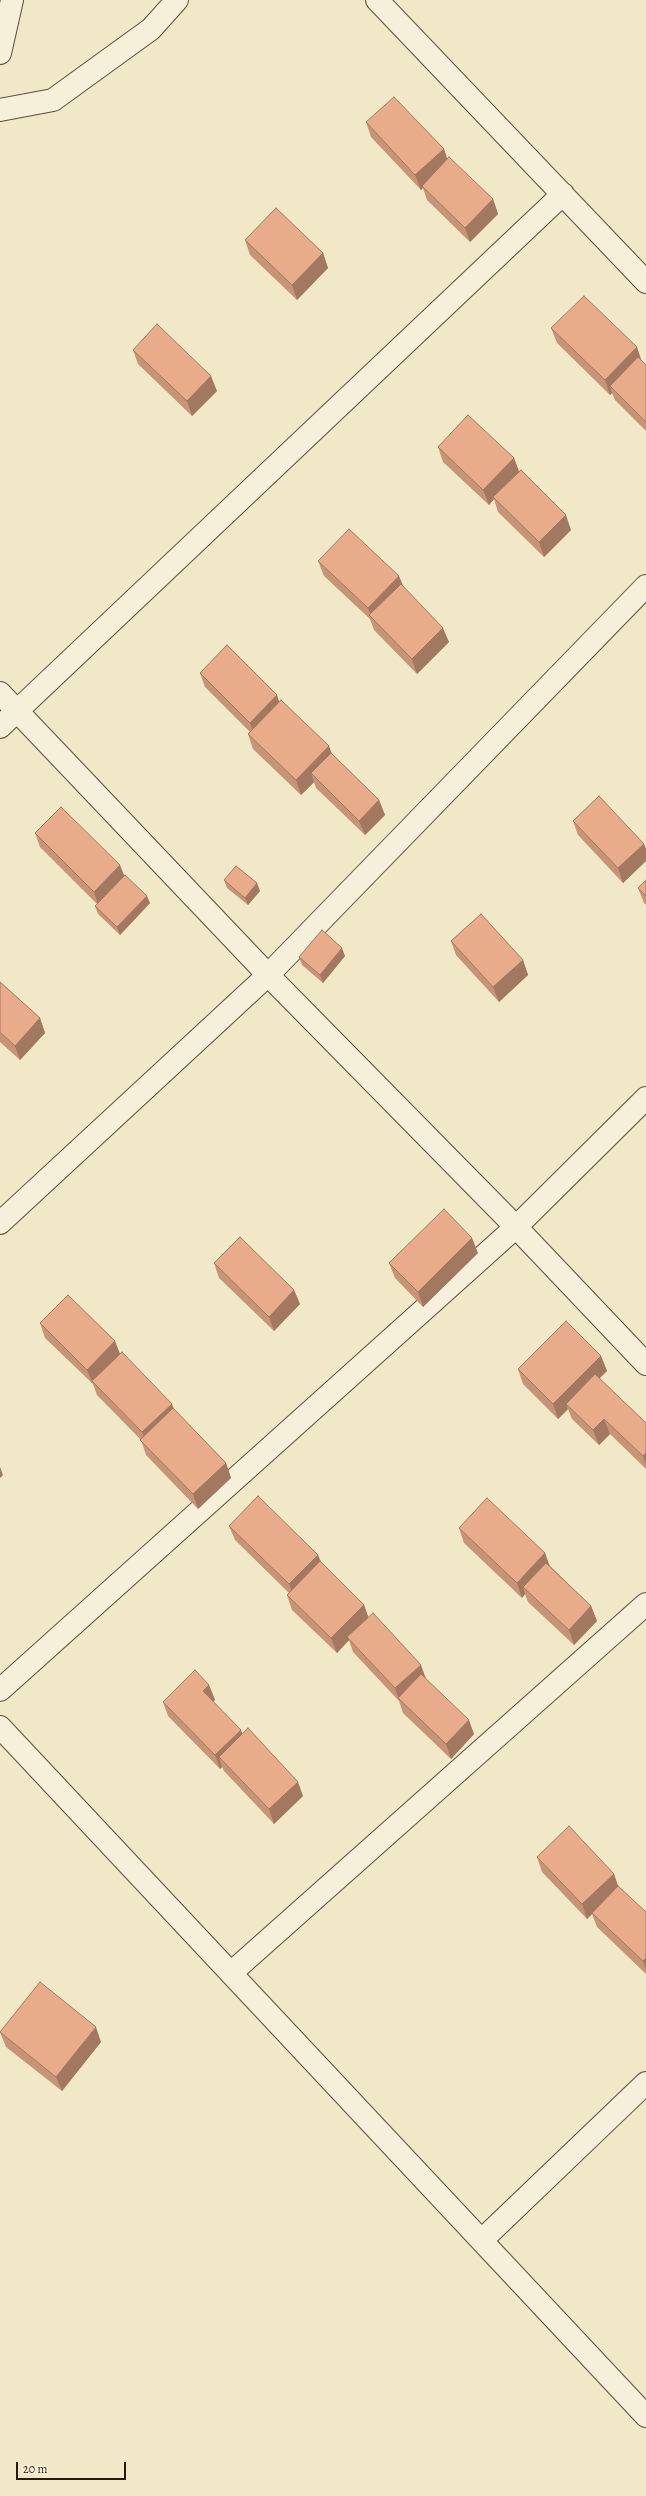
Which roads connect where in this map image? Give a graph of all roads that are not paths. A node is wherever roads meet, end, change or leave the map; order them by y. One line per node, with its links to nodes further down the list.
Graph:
1 (12, 0): 4 (street)
2 (177, 0): 5 (street)
3 (377, 0): 6 (street)
4 (0, 53)
5 (0, 110)
6 (563, 194): 7 (street); 10 (street)
7 (646, 282)
8 (646, 586): 12 (street)
9 (0, 693): 10 (street)
10 (17, 710): 11 (street); 12 (street)
11 (0, 727)
12 (268, 975): 14 (street); 15 (street)
13 (646, 1098): 15 (street)
14 (0, 1223)
15 (516, 1227): 16 (street); 18 (street)
16 (646, 1364)
17 (646, 1604): 20 (street)
18 (0, 1690)
19 (0, 1727): 20 (street)
20 (231, 1973): 22 (street)
21 (646, 2083): 22 (street)
22 (482, 2240): 23 (street)
23 (646, 2416)

